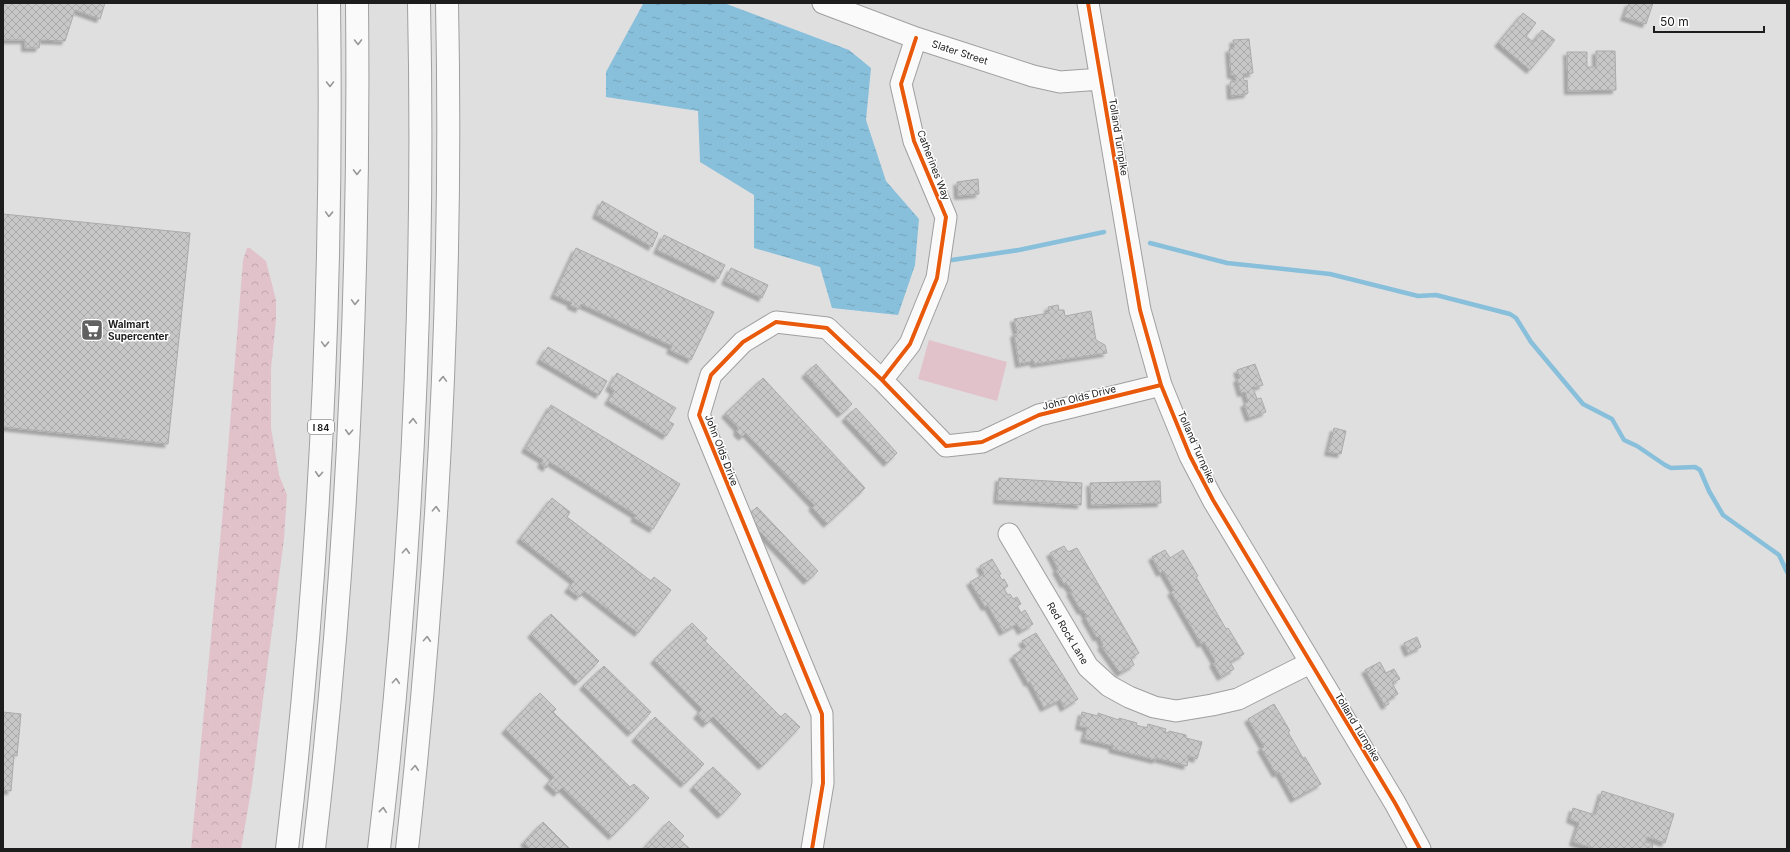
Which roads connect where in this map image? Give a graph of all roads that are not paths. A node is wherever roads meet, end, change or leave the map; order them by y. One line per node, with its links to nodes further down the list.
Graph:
1 (329, 3): 13 (highway, I 84, one-way to 13)
2 (357, 3): 14 (highway, one-way to 14)
3 (419, 3): 15 (highway, one-way to 3)
4 (447, 3): 16 (highway, one-way to 4)
5 (822, 3): 7 (street, Slater Street)
6 (1088, 3): 8 (street, Tolland Turnpike)
7 (916, 38): 8 (street, Slater Street); 9 (street, Catherines Way)
8 (1101, 79): 10 (street, Tolland Turnpike)
9 (882, 380): 10 (street, John Olds Drive); 17 (street, John Olds Drive)
10 (1161, 385): 12 (street, Tolland Turnpike)
11 (1009, 534): 12 (street, Red Rock Lane)
12 (1310, 663): 18 (street, Tolland Turnpike)
13 (287, 849)
14 (314, 849)
15 (379, 849)
16 (407, 849)
17 (812, 849)
18 (1420, 849)

